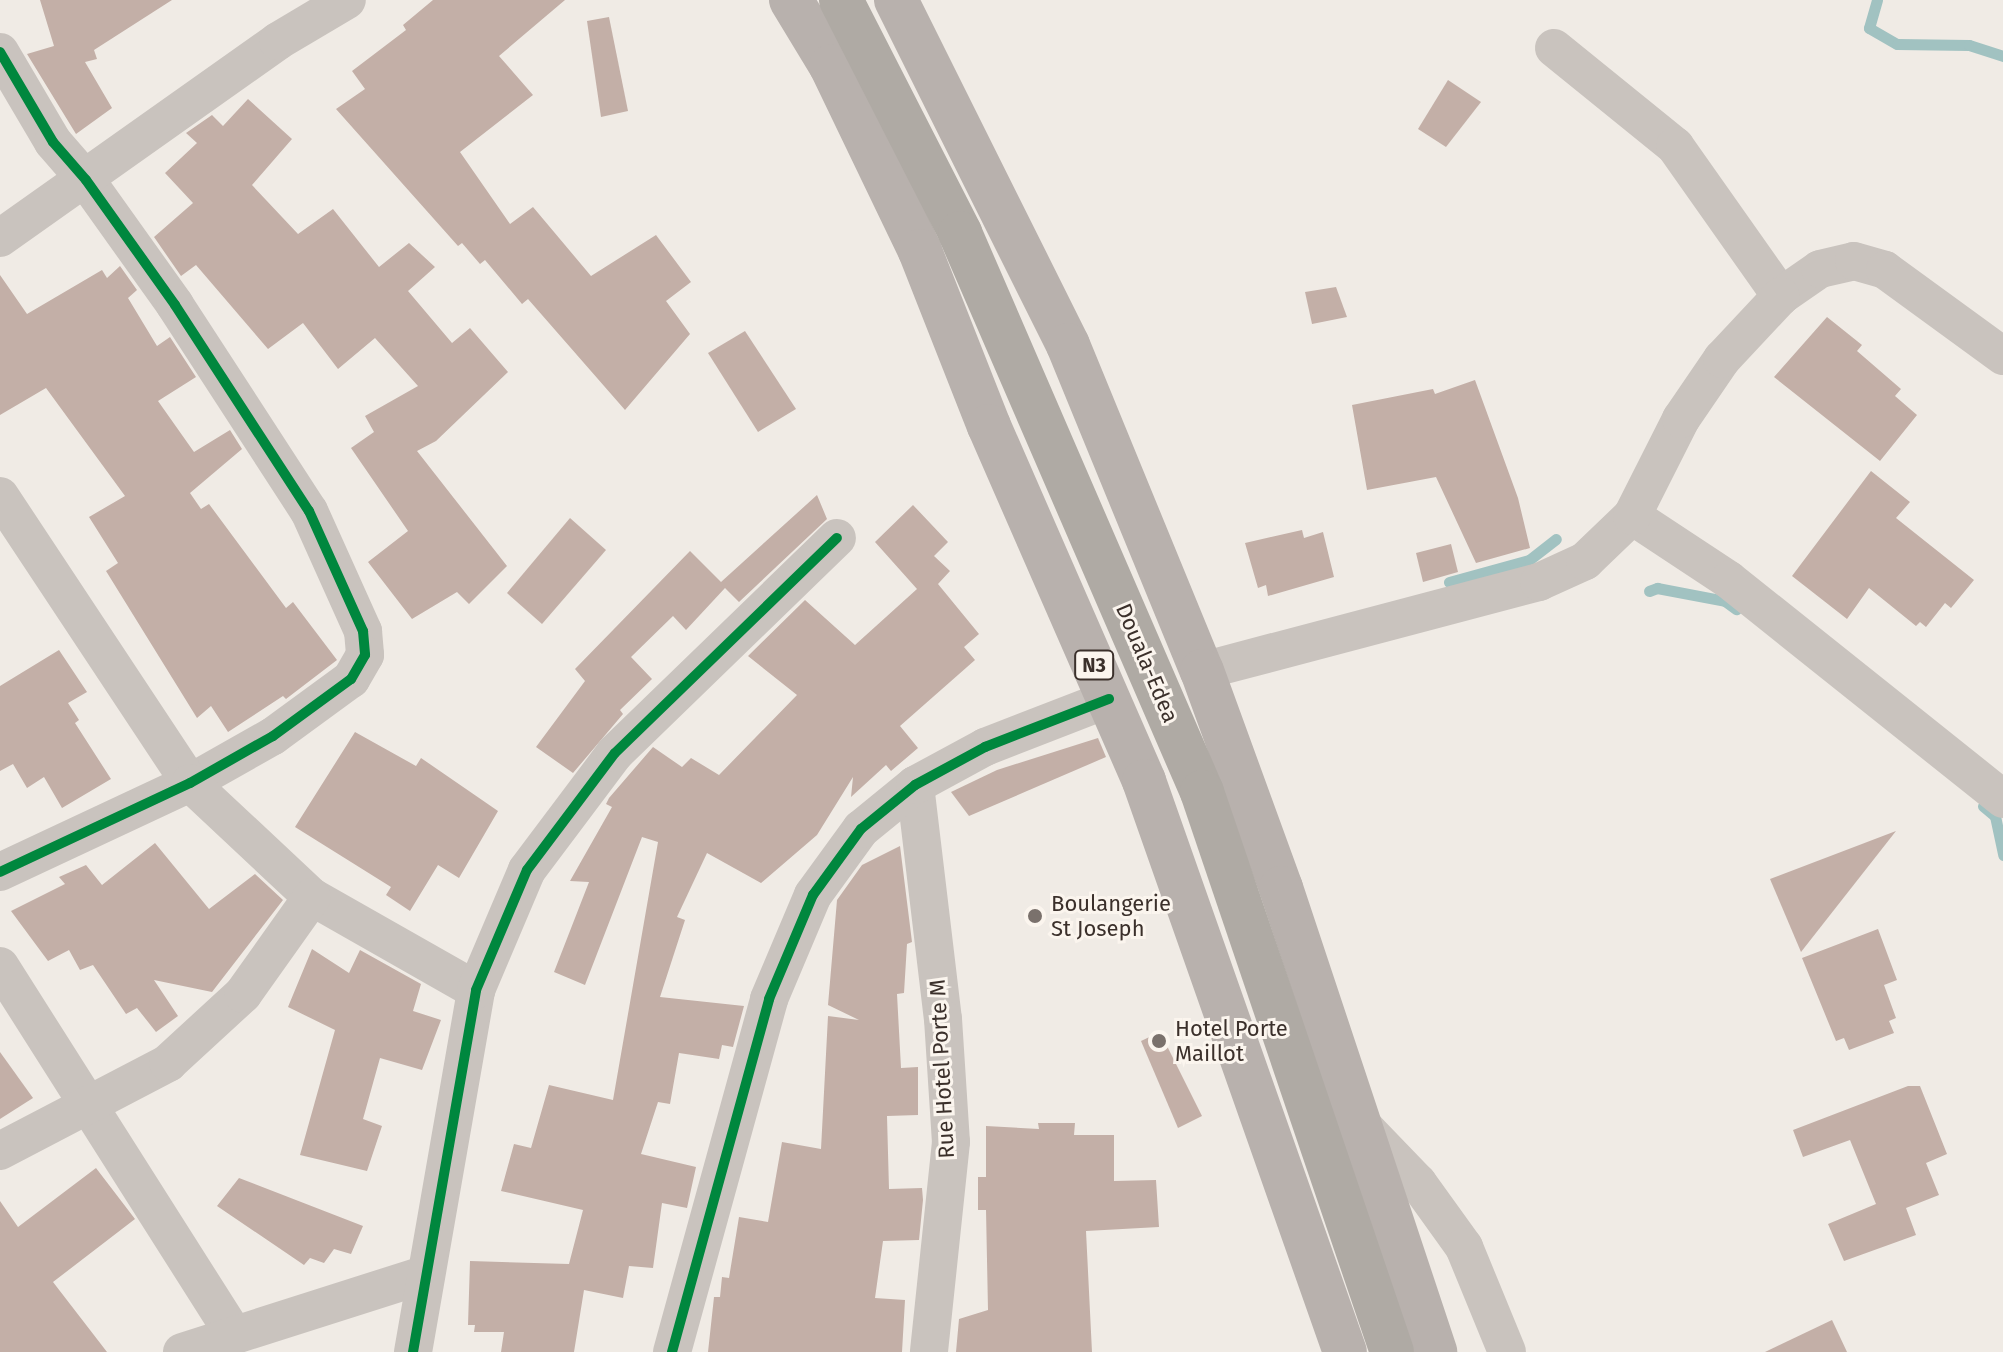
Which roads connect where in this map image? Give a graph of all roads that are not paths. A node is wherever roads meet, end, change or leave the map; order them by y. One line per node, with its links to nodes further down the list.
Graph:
1 (347, 0): 7 (street)
2 (791, 0): 15 (main road, N3)
3 (841, 0): 33 (highway, Douala-Edea / N3)
4 (896, 0): 14 (main road)
5 (1554, 48): 9 (street)
6 (0, 52): 7 (street)
7 (86, 180): 8 (street); 16 (street)
8 (0, 238)
9 (1781, 296): 10 (street); 12 (street)
10 (2003, 356)
11 (0, 496): 16 (street)
12 (1632, 516): 14 (street); 18 (street)
13 (837, 538): 22 (street)
14 (1202, 671): 24 (main road)
15 (1109, 699): 17 (street); 28 (main road, N3)
16 (190, 783): 19 (street); 20 (street)
17 (915, 785): 31 (street); 32 (street, Rue Hotel Porte M)
18 (2003, 799)
19 (0, 872)
20 (312, 897): 22 (street); 23 (street)
21 (0, 966): 23 (street)
22 (476, 990): 26 (street)
23 (87, 1108): 25 (street); 27 (street)
24 (1357, 1121): 34 (main road); 35 (street)
25 (0, 1151)
26 (424, 1275): 27 (street); 30 (street)
27 (233, 1333): 29 (street)
28 (1342, 1348)
29 (182, 1352)
30 (413, 1352)
31 (672, 1352)
32 (929, 1352)
33 (1392, 1352)
34 (1435, 1352)
35 (1507, 1352)

